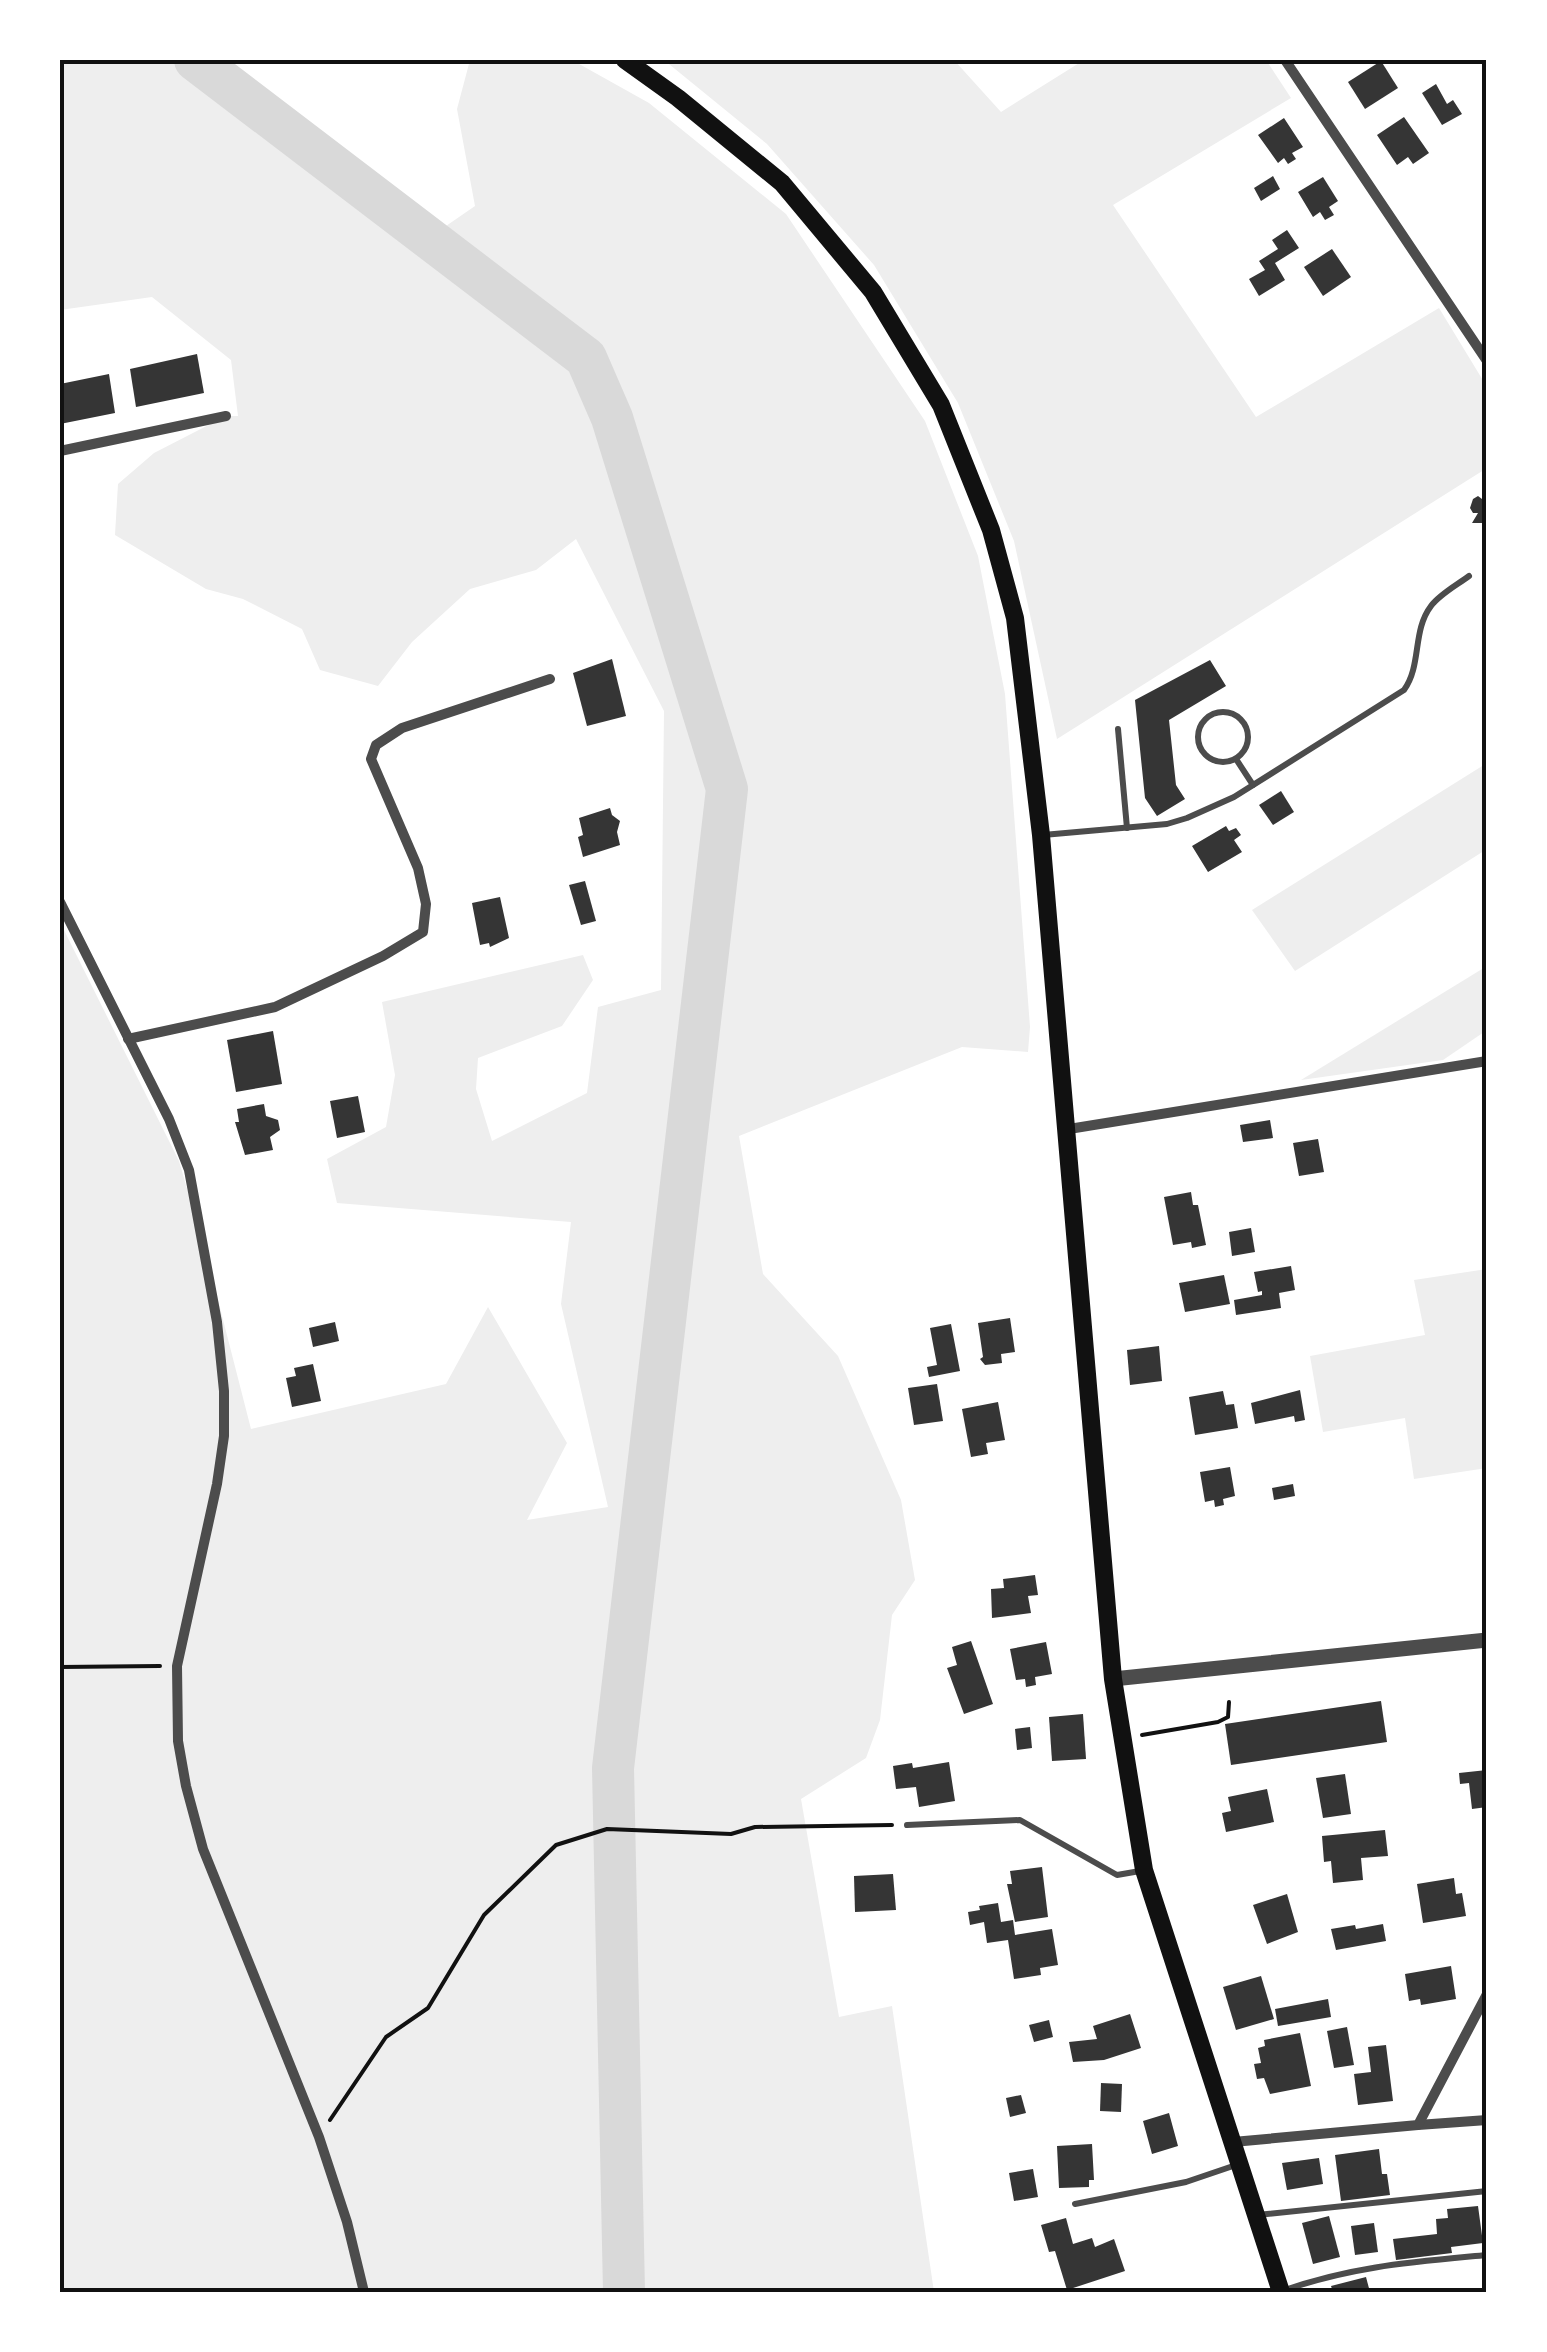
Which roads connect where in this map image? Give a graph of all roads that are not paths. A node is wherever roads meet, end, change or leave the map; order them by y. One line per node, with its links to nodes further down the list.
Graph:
1 (625, 60): 12 (main road)
2 (1285, 60): 3 (street)
3 (1487, 361)
4 (226, 416): 5 (street)
5 (60, 452)
6 (1469, 576): 10 (lane)
7 (550, 680): 14 (street)
8 (1118, 729): 11 (lane)
9 (1236, 758): 9 (lane); 10 (lane)
10 (1253, 785): 11 (lane)
11 (1128, 828): 12 (lane)
12 (1042, 835): 16 (main road)
13 (60, 902): 14 (street)
14 (128, 1040): 30 (street)
15 (1487, 1061): 16 (street)
16 (1068, 1129): 18 (main road)
17 (1487, 1640): 18 (street)
18 (1112, 1679): 20 (main road)
19 (906, 1824): 20 (lane)
20 (1144, 1870): 24 (main road)
21 (1487, 1994): 23 (street)
22 (1487, 2120): 23 (street)
23 (1418, 2125): 24 (street)
24 (1233, 2142): 25 (main road)
25 (1240, 2164): 27 (lane); 28 (main road)
26 (1487, 2191): 28 (lane)
27 (1076, 2204)
28 (1256, 2215): 31 (main road)
29 (1487, 2255): 31 (lane)
30 (364, 2292)
31 (1281, 2292)

